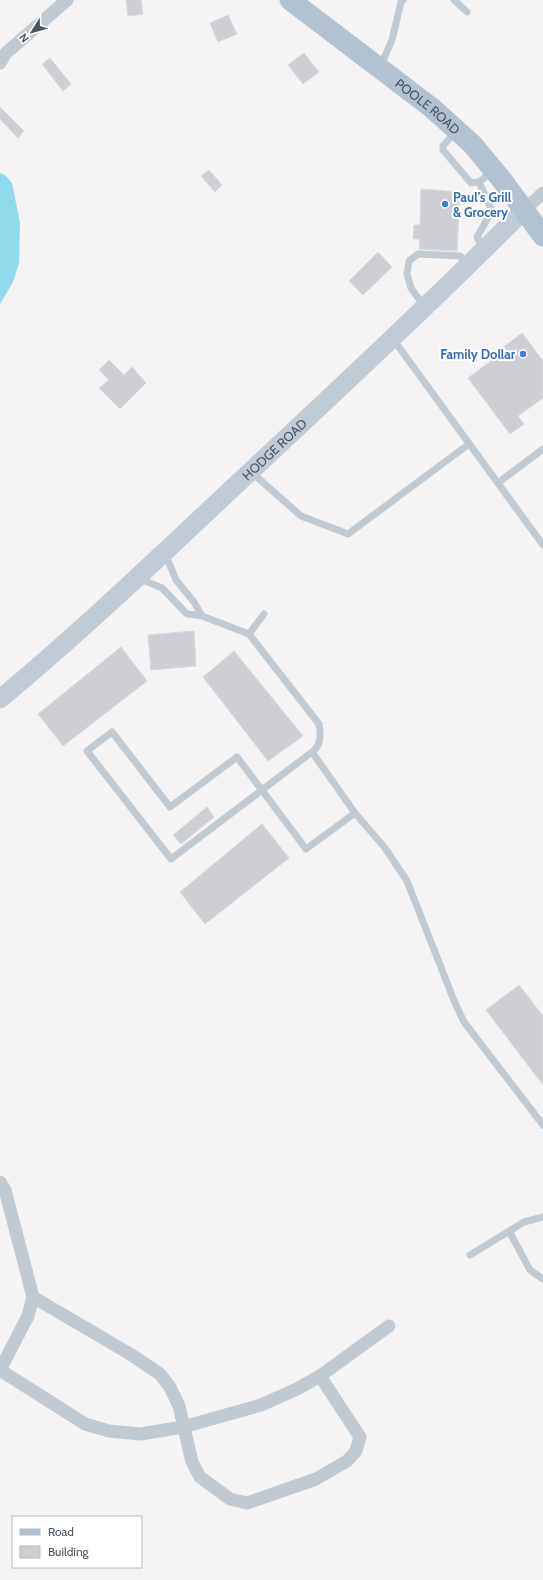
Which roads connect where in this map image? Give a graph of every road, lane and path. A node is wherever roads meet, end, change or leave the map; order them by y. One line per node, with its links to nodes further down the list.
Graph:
1 (67, 0): 6 (street)
2 (290, 0): 7 (main road, POOLE ROAD)
3 (403, 0): 7 (lane)
4 (454, 0): 5 (lane)
5 (467, 12)
6 (2, 54)
7 (380, 68): 8 (main road, POOLE ROAD)
8 (487, 176): 10 (main road, POOLE ROAD); 12 (lane)
9 (543, 193): 10 (street, HODGE ROAD)
10 (524, 210): 11 (main road, POOLE ROAD); 12 (main road, HODGE ROAD)
11 (543, 236)
12 (485, 250): 13 (main road, HODGE ROAD)
13 (470, 265): 14 (main road, HODGE ROAD); 14 (lane)
14 (425, 308): 15 (main road, HODGE ROAD)
15 (393, 339): 16 (lane); 18 (main road, HODGE ROAD)
16 (469, 444): 18 (lane); 19 (lane)
17 (543, 449): 19 (lane)
18 (250, 471): 21 (main road, HODGE ROAD)
19 (498, 483): 20 (lane)
20 (543, 545)
21 (165, 553): 22 (main road, HODGE ROAD); 24 (lane)
22 (138, 578): 24 (lane); 26 (main road, HODGE ROAD)
23 (264, 614): 25 (lane)
24 (202, 616): 25 (lane)
25 (249, 634): 27 (lane)
26 (0, 699)
27 (312, 752): 28 (lane); 29 (lane)
28 (262, 790): 28 (lane); 29 (lane)
29 (355, 813): 30 (lane)
30 (542, 1123)
31 (0, 1182): 36 (street)
32 (543, 1217): 33 (lane)
33 (509, 1231): 34 (lane); 35 (lane)
34 (470, 1255)
35 (543, 1279)
36 (33, 1297): 38 (street); 40 (street)
37 (389, 1326): 39 (street)
38 (0, 1370): 40 (street)
39 (320, 1376): 40 (street); 40 (street)
40 (183, 1427)

